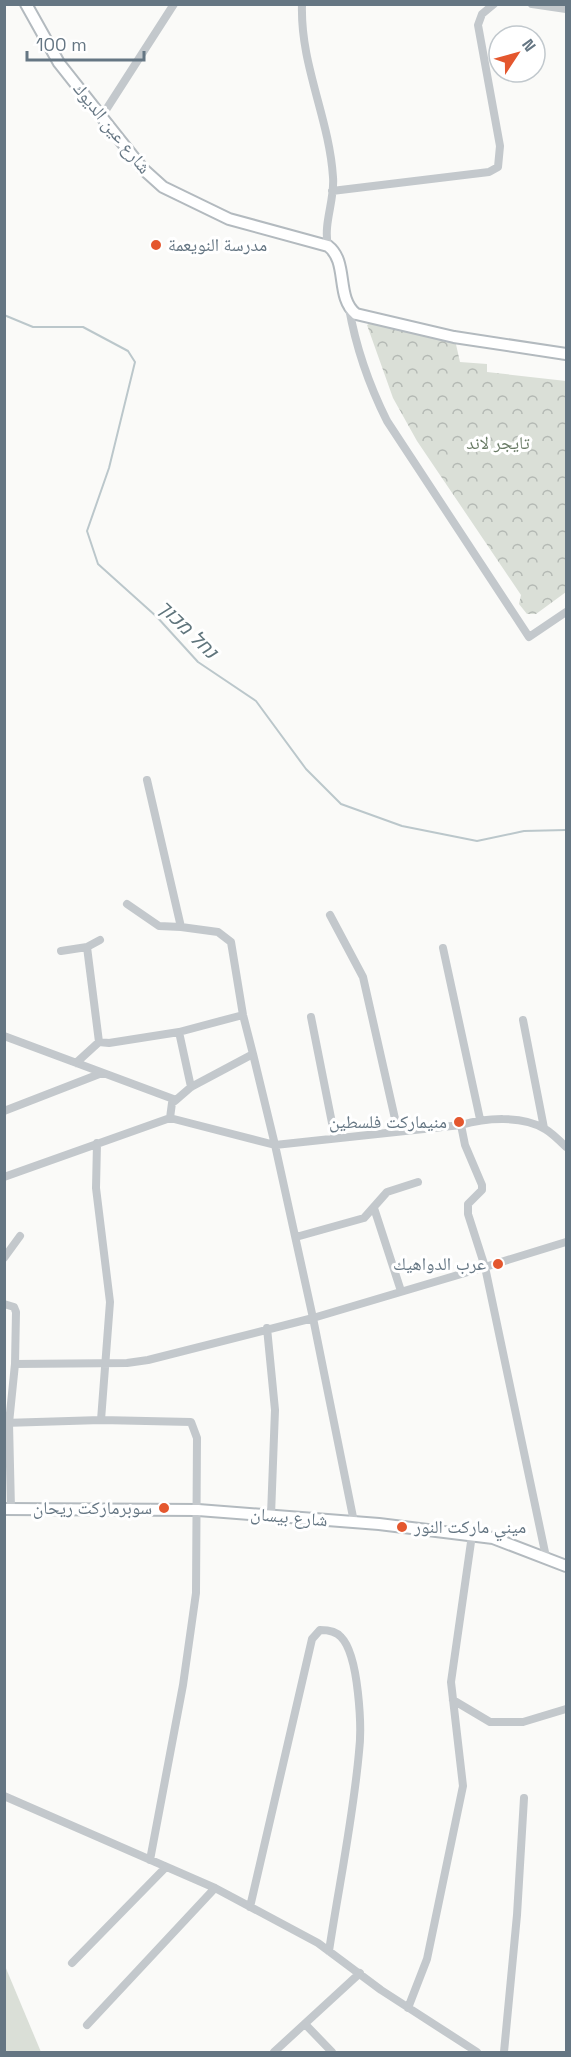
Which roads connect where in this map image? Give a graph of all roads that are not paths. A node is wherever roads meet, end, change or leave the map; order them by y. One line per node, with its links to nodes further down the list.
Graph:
1 (26, 4): 7 (street, شارع عين الديوك)
2 (174, 4): 7 (street)
3 (302, 4): 8 (street)
4 (494, 4): 8 (street)
5 (532, 4): 6 (street)
6 (567, 9)
7 (102, 116): 9 (street, شارع عين الديوك)
8 (333, 191): 9 (street)
9 (328, 246): 10 (street)
10 (349, 308): 11 (street); 12 (street)
11 (567, 354)
12 (567, 612)
13 (147, 780): 16 (street)
14 (127, 904): 16 (street)
15 (330, 915): 37 (street)
16 (181, 927): 21 (street)
17 (100, 940): 18 (street)
18 (87, 946): 20 (street); 26 (street)
19 (443, 948): 34 (street)
20 (61, 951)
21 (243, 1015): 24 (street); 27 (street)
22 (311, 1017): 38 (street)
23 (523, 1020): 36 (street)
24 (179, 1032): 26 (street); 30 (street)
25 (4, 1036): 28 (street)
26 (99, 1042): 28 (street)
27 (253, 1054): 30 (street); 40 (street)
28 (76, 1063): 29 (street)
29 (102, 1073): 31 (street); 32 (street)
30 (191, 1087): 31 (street)
31 (176, 1100): 33 (street)
32 (4, 1111)
33 (170, 1118): 39 (street); 40 (street)
34 (480, 1119): 35 (street); 36 (street)
35 (461, 1125): 37 (street); 49 (street)
36 (544, 1128): 41 (street)
37 (398, 1132): 38 (street)
38 (335, 1138): 40 (street)
39 (97, 1143): 42 (street); 54 (street)
40 (275, 1145): 46 (street)
41 (567, 1147)
42 (4, 1177)
43 (418, 1182): 44 (street)
44 (374, 1208): 46 (street); 50 (street)
45 (20, 1236): 48 (street)
46 (296, 1237): 52 (street)
47 (567, 1242): 49 (street)
48 (4, 1258)
49 (485, 1267): 50 (street); 63 (street)
50 (401, 1291): 52 (street)
51 (4, 1304): 55 (street)
52 (313, 1318): 53 (street); 61 (street)
53 (267, 1328): 54 (street); 60 (street)
54 (104, 1363): 55 (street); 56 (street)
55 (15, 1364): 57 (street)
56 (101, 1420): 57 (street); 59 (street)
57 (7, 1423): 58 (street)
58 (8, 1509): 59 (street, شارع بيسان)
59 (198, 1510): 60 (street, شارع بيسان); 69 (street)
60 (271, 1515): 61 (street, شارع بيسان)
61 (354, 1522): 62 (street, شارع بيسان)
62 (472, 1535): 63 (street, شارع بيسان); 65 (street)
63 (546, 1557): 64 (street, شارع بيسان)
64 (567, 1566)
65 (453, 1700): 66 (street); 76 (street)
66 (567, 1709)
67 (4, 1796): 69 (street)
68 (524, 1798): 82 (street)
69 (150, 1860): 70 (street)
70 (166, 1867): 71 (street); 74 (street)
71 (214, 1888): 72 (street); 78 (street)
72 (250, 1907): 73 (street); 73 (street)
73 (329, 1951): 75 (street)
74 (72, 1963)
75 (360, 1973): 76 (street); 77 (street)
76 (408, 2008): 81 (street)
77 (304, 2024): 79 (street); 80 (street)
78 (87, 2025)
79 (274, 2052)
80 (332, 2052)
81 (477, 2052)
82 (504, 2052)

